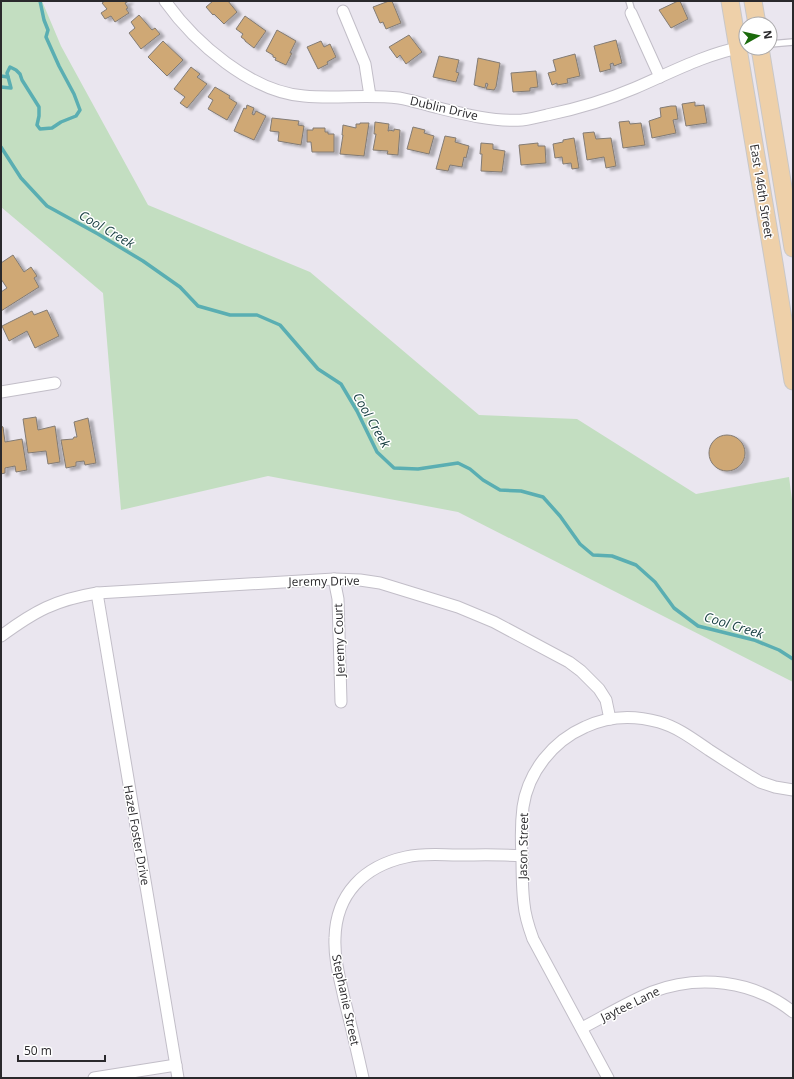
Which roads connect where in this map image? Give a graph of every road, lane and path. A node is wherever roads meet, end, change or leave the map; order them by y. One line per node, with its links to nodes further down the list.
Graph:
1 (165, 1): 15 (street, Dublin Drive)
2 (629, 1): 6 (lane)
3 (730, 1): 8 (main road, East 146th Street)
4 (753, 1): 7 (main road)
5 (343, 11): 15 (street)
6 (631, 13): 14 (street)
7 (756, 16)
8 (738, 32)
9 (793, 42): 10 (lane)
10 (778, 43)
11 (738, 49): 14 (street, Dublin Drive)
12 (743, 56): 17 (main road, East 146th Street)
13 (761, 56): 16 (main road, East 146th Street)
14 (660, 77): 15 (street, Dublin Drive)
15 (370, 96)
16 (793, 248)
17 (793, 381)
18 (55, 383): 19 (street)
19 (1, 392)
20 (334, 579): 21 (street, Jeremy Drive); 23 (street, Jeremy Court); 24 (street, Jeremy Drive)
21 (97, 593): 22 (street, Jeremy Drive); 29 (street, Hazel Foster Drive)
22 (1, 636)
23 (341, 702)
24 (610, 719): 25 (street, Jason Street); 26 (street, Jason Street)
25 (793, 790)
26 (522, 856): 28 (street, Jason Street); 32 (street, Stephanie Street)
27 (793, 1012): 28 (street, Jaytee Lane)
28 (582, 1028): 33 (street, Jason Street)
29 (176, 1065): 30 (street); 31 (street, Hazel Foster Drive)
30 (94, 1078)
31 (178, 1078)
32 (363, 1078)
33 (608, 1078)

